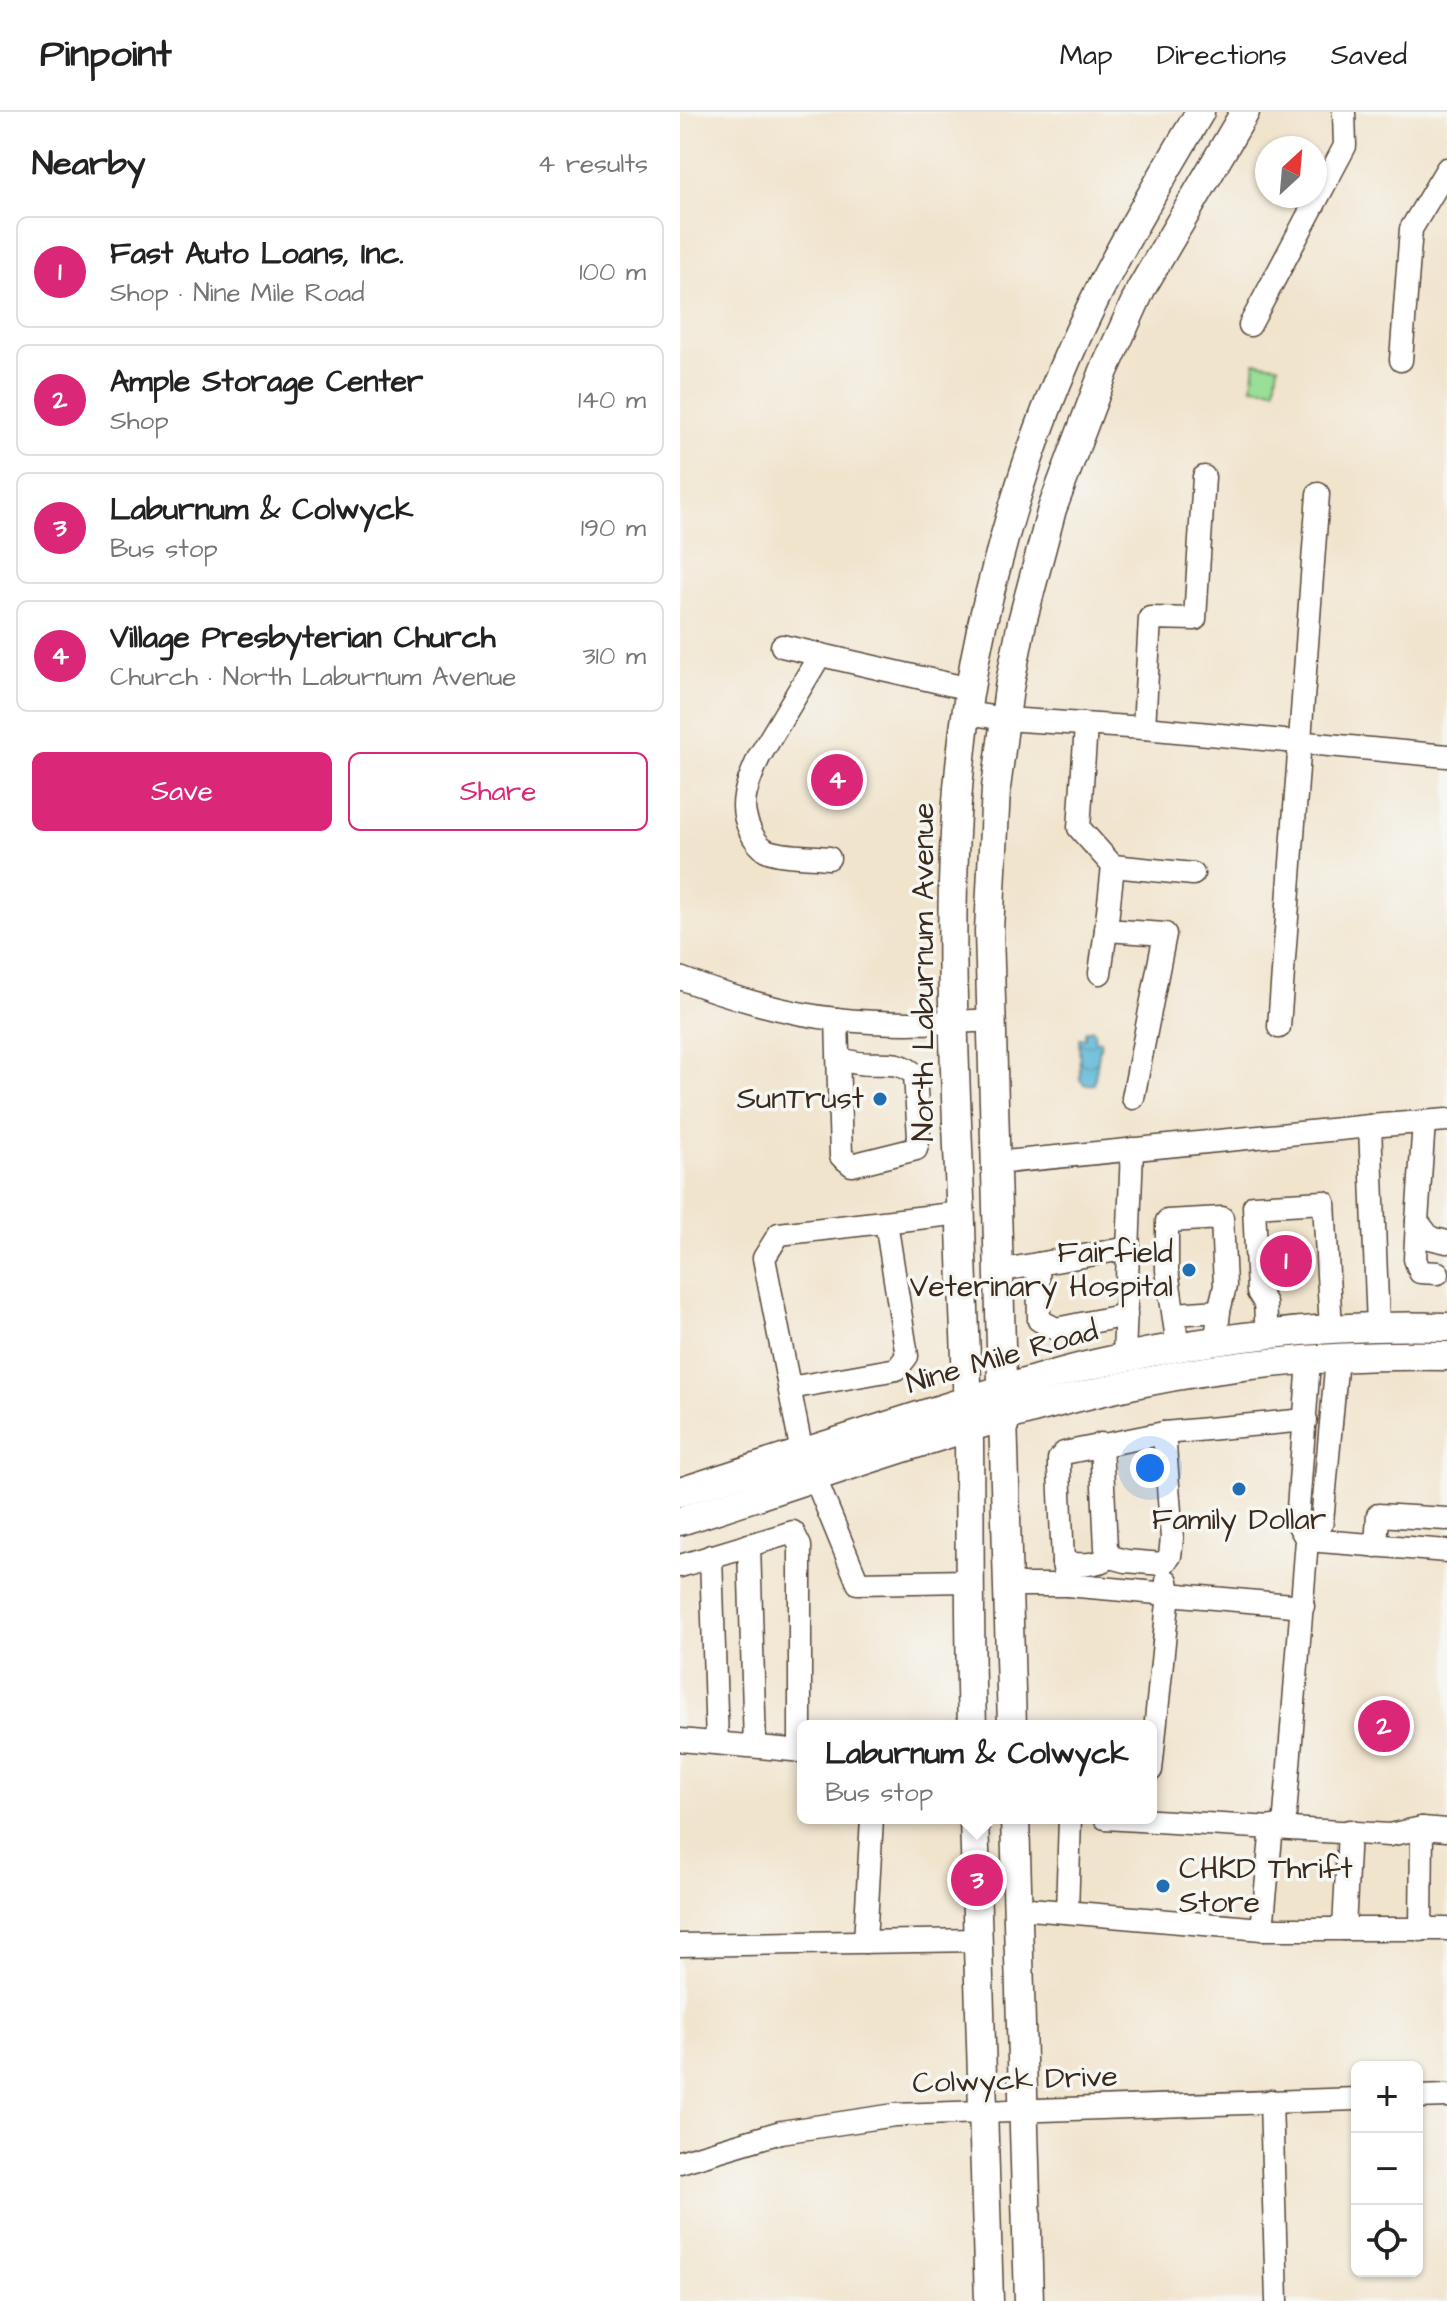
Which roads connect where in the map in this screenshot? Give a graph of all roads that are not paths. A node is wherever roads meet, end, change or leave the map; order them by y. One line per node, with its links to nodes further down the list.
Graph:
1 (1200, 112): 11 (main road, North Laburnum Avenue)
2 (1245, 112): 12 (main road)
3 (1344, 112): 5 (street)
4 (1447, 169): 6 (street)
5 (1250, 325)
6 (1401, 360)
7 (1204, 477): 14 (street)
8 (1318, 494): 15 (street)
9 (782, 646): 10 (street)
10 (820, 655): 11 (street); 17 (street)
11 (969, 701): 12 (street); 25 (main road, North Laburnum Avenue)
12 (1005, 719): 13 (street); 24 (main road)
13 (1086, 726): 14 (street); 18 (street)
14 (1144, 728): 15 (street)
15 (1299, 744): 16 (street); 26 (street)
16 (1447, 756)
17 (829, 858)
18 (1113, 866): 19 (street); 20 (street)
19 (1193, 874)
20 (1106, 930): 21 (street); 28 (street)
21 (1100, 973)
22 (680, 978): 23 (street)
23 (837, 1019): 25 (street); 27 (street)
24 (991, 1020): 25 (street); 33 (main road)
25 (955, 1022): 34 (main road, North Laburnum Avenue)
26 (1279, 1027)
27 (838, 1058): 27 (street)
28 (1133, 1098)
29 (1447, 1120): 30 (street)
30 (1424, 1122): 31 (street); 35 (street)
31 (1370, 1126): 32 (street); 45 (street)
32 (1132, 1149): 33 (street); 38 (street)
33 (995, 1163): 40 (main road)
34 (961, 1213): 36 (street); 56 (main road, North Laburnum Avenue)
35 (1417, 1221): 37 (street); 41 (street)
36 (886, 1222): 54 (street); 54 (street)
37 (1447, 1242)
38 (1129, 1248): 39 (street); 44 (street)
39 (1038, 1264): 40 (street); 44 (street)
40 (998, 1271): 55 (main road)
41 (1438, 1273)
42 (1219, 1311): 43 (street); 43 (street); 49 (street)
43 (1174, 1314): 50 (street)
44 (1126, 1315): 52 (street)
45 (1378, 1326): 46 (main road, Nine Mile Road); 47 (main road, Nine Mile Road)
46 (1447, 1327)
47 (1331, 1329): 48 (main road, Nine Mile Road); 48 (street)
48 (1267, 1335): 49 (main road, Nine Mile Road)
49 (1216, 1341): 50 (main road, Nine Mile Road)
50 (1178, 1347): 52 (main road, Nine Mile Road)
51 (1447, 1356): 53 (main road, Nine Mile Road)
52 (1124, 1357): 55 (main road, Nine Mile Road)
53 (1323, 1359): 57 (main road, Nine Mile Road); 58 (street); 66 (street)
54 (790, 1388): 62 (street)
55 (1001, 1390): 56 (main road, Nine Mile Road); 57 (main road)
56 (967, 1401): 59 (main road, North Laburnum Avenue); 62 (main road, Nine Mile Road)
57 (1002, 1419): 59 (main road, Nine Mile Road); 76 (main road)
58 (1306, 1420): 60 (street); 66 (street)
59 (968, 1429): 62 (main road, Nine Mile Road); 75 (main road, North Laburnum Avenue)
60 (1164, 1433): 61 (street); 72 (street)
61 (1101, 1444): 71 (street); 74 (street)
62 (809, 1466): 63 (main road, Nine Mile Road); 65 (main road, Nine Mile Road); 75 (street)
63 (680, 1492)
64 (1447, 1519): 68 (street)
65 (680, 1521)
66 (1307, 1540): 68 (street); 78 (street)
67 (749, 1545): 70 (street); 79 (street); 85 (street)
68 (1376, 1546): 69 (street)
69 (1447, 1551)
70 (711, 1556): 73 (street); 84 (street)
71 (1111, 1557): 72 (street); 74 (street)
72 (1163, 1564): 77 (street)
73 (680, 1566)
74 (1065, 1574): 76 (street); 77 (street)
75 (969, 1581): 80 (main road, North Laburnum Avenue)
76 (1007, 1585): 81 (main road)
77 (1169, 1593): 78 (street); 82 (street)
78 (1303, 1606): 92 (street)
79 (802, 1720)
80 (972, 1720)
81 (1012, 1720)
82 (1156, 1720)
83 (680, 1740): 84 (street)
84 (717, 1743): 85 (street)
85 (755, 1746): 86 (street)
86 (797, 1750)
87 (1157, 1821): 92 (street)
88 (872, 1824): 103 (street)
89 (974, 1824): 102 (main road)
90 (1015, 1824): 96 (main road)
91 (1070, 1824): 97 (street)
92 (1278, 1827): 95 (street); 98 (street)
93 (1422, 1828): 94 (street); 95 (street); 101 (street)
94 (1447, 1830)
95 (1349, 1831): 99 (street)
96 (1018, 1908): 97 (street); 109 (main road)
97 (1067, 1912): 98 (street)
98 (1262, 1929): 99 (street)
99 (1344, 1929): 101 (street)
100 (1447, 1929): 101 (street)
101 (1421, 1930)
102 (978, 1940): 103 (street); 110 (main road)
103 (865, 1942): 104 (street)
104 (680, 1945)
105 (1447, 2096): 106 (street)
106 (1423, 2097)
107 (1351, 2099): 108 (street, Colwyck Drive)
108 (1271, 2101): 109 (street, Colwyck Drive); 114 (street)
109 (1024, 2109): 110 (street, Colwyck Drive); 113 (main road)
110 (984, 2110): 111 (street, Colwyck Drive); 112 (main road)
111 (680, 2162)
112 (989, 2301)
113 (1029, 2301)
114 (1277, 2301)

